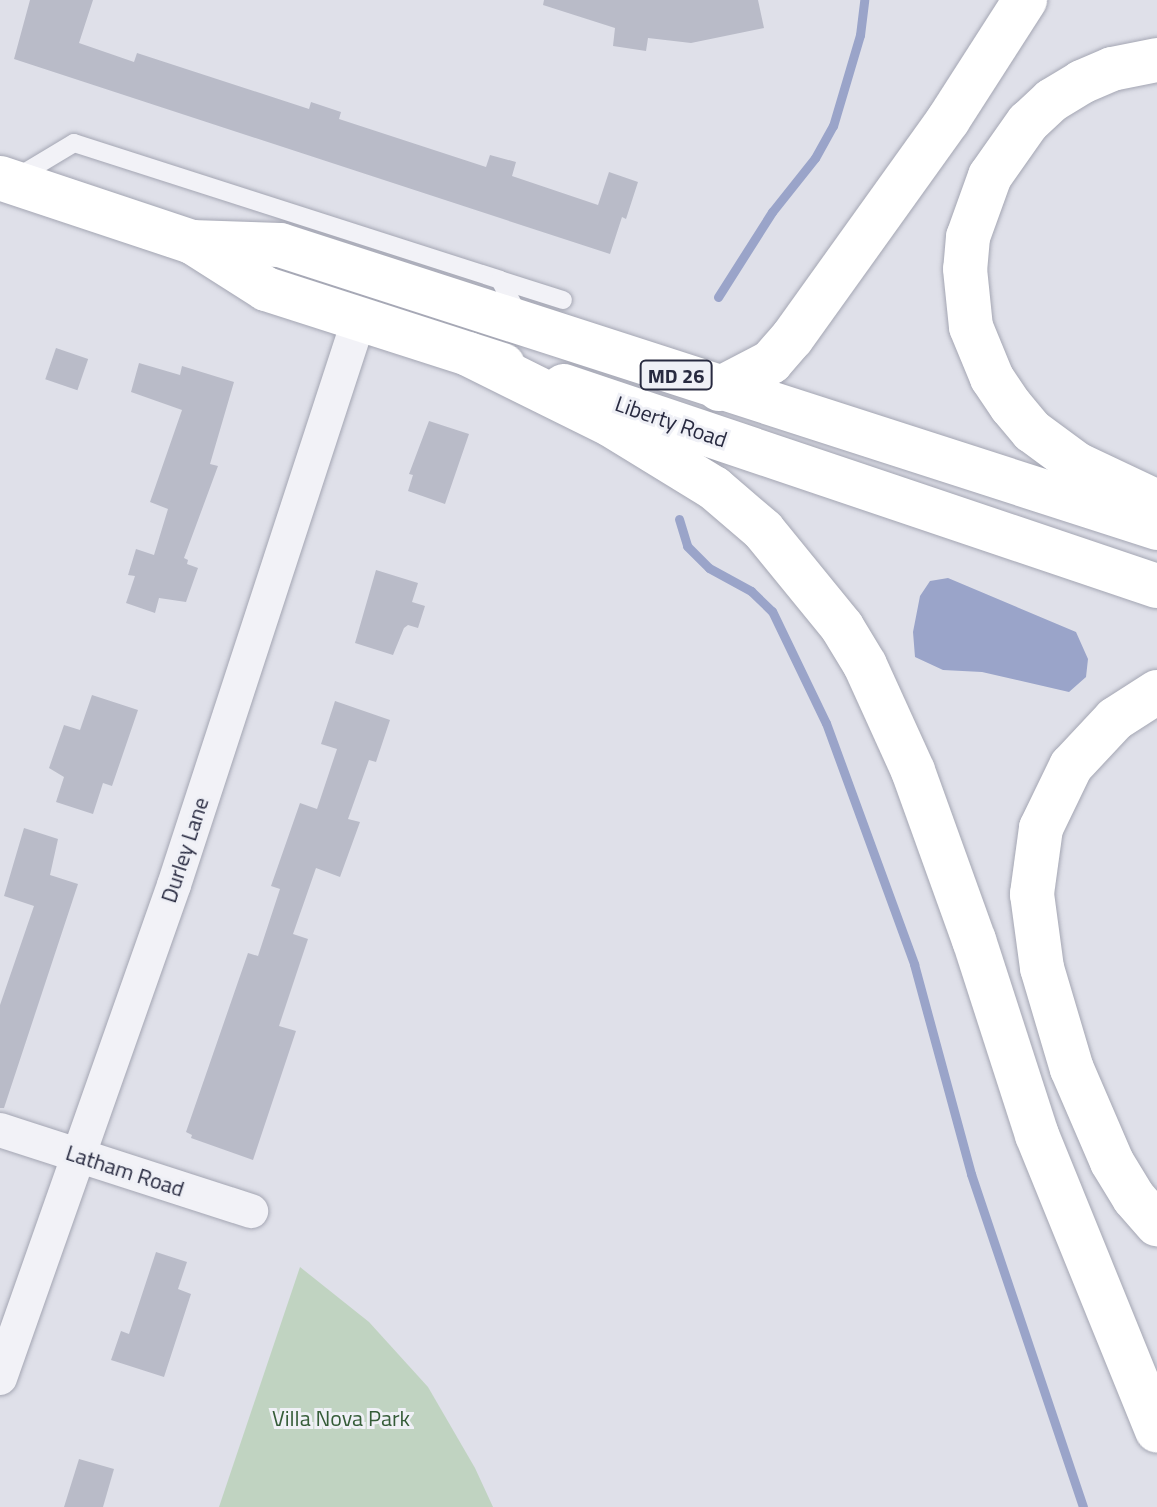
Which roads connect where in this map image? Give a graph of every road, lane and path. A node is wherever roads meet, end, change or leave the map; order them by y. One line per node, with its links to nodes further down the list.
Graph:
1 (1025, 0): 10 (main road)
2 (1157, 60): 11 (main road)
3 (5, 180): 4 (main road, Liberty Road / MD 26); 5 (lane)
4 (192, 242): 7 (main road, Liberty Road / MD 26); 8 (main road, Liberty Road / MD 26)
5 (500, 280): 6 (lane); 8 (lane)
6 (563, 300)
7 (359, 319): 9 (main road, Liberty Road / MD 26); 16 (street, Durley Lane)
8 (524, 326): 10 (main road, Liberty Road / MD 26)
9 (468, 354): 13 (main road, Liberty Road / MD 26); 20 (main road)
10 (719, 389): 12 (main road, Liberty Road / MD 26)
11 (1157, 502)
12 (1157, 528)
13 (1157, 586)
14 (1157, 692): 18 (main road)
15 (0, 1130): 16 (street, Latham Road)
16 (80, 1157): 17 (street, Latham Road); 19 (street, Durley Lane)
17 (251, 1211)
18 (1157, 1224)
19 (0, 1378)
20 (1157, 1431)

